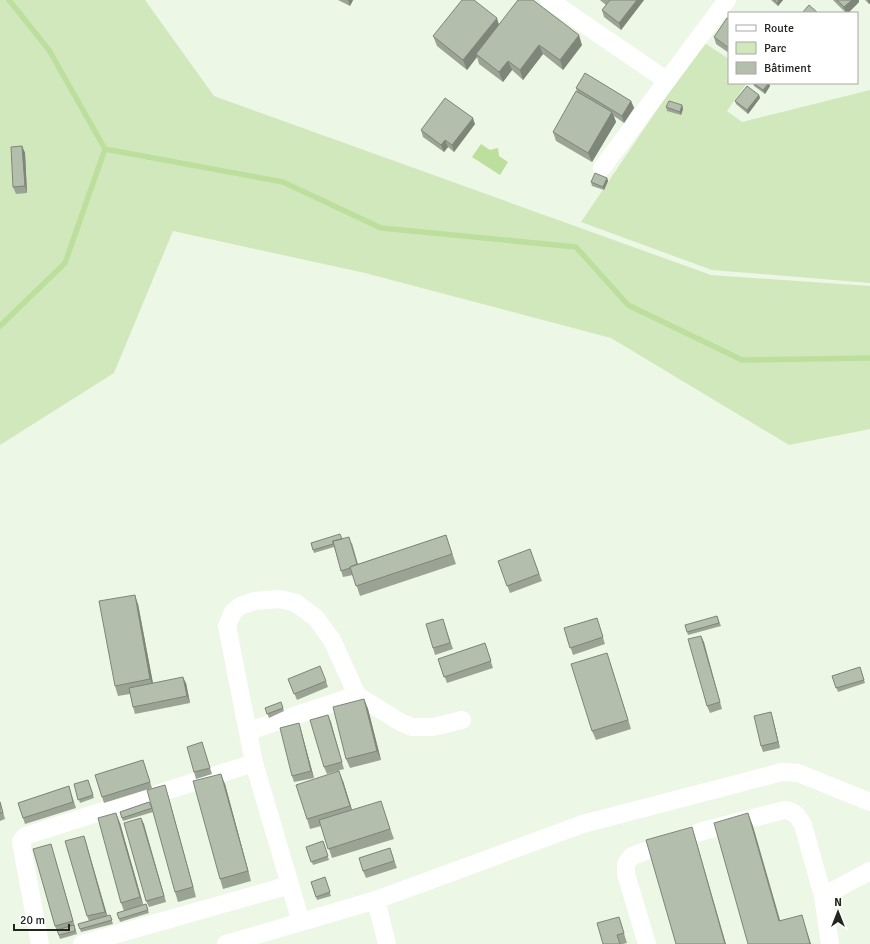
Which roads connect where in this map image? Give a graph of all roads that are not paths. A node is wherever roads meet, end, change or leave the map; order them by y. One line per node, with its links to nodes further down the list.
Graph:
1 (549, 0): 3 (street)
2 (727, 0): 3 (street)
3 (666, 80): 4 (street)
4 (602, 168)
5 (357, 695): 6 (street); 7 (street); 7 (street)
6 (462, 720)
7 (249, 731): 8 (street)
8 (254, 763): 11 (street); 15 (street)
9 (870, 802): 13 (street)
10 (870, 871): 12 (street)
11 (290, 885): 14 (street); 16 (street)
12 (823, 896): 19 (street); 20 (street)
13 (376, 900): 14 (street); 18 (street)
14 (301, 922): 17 (street)
15 (40, 944)
16 (82, 944)
17 (226, 944)
18 (387, 944)
19 (647, 944)
20 (830, 944)

